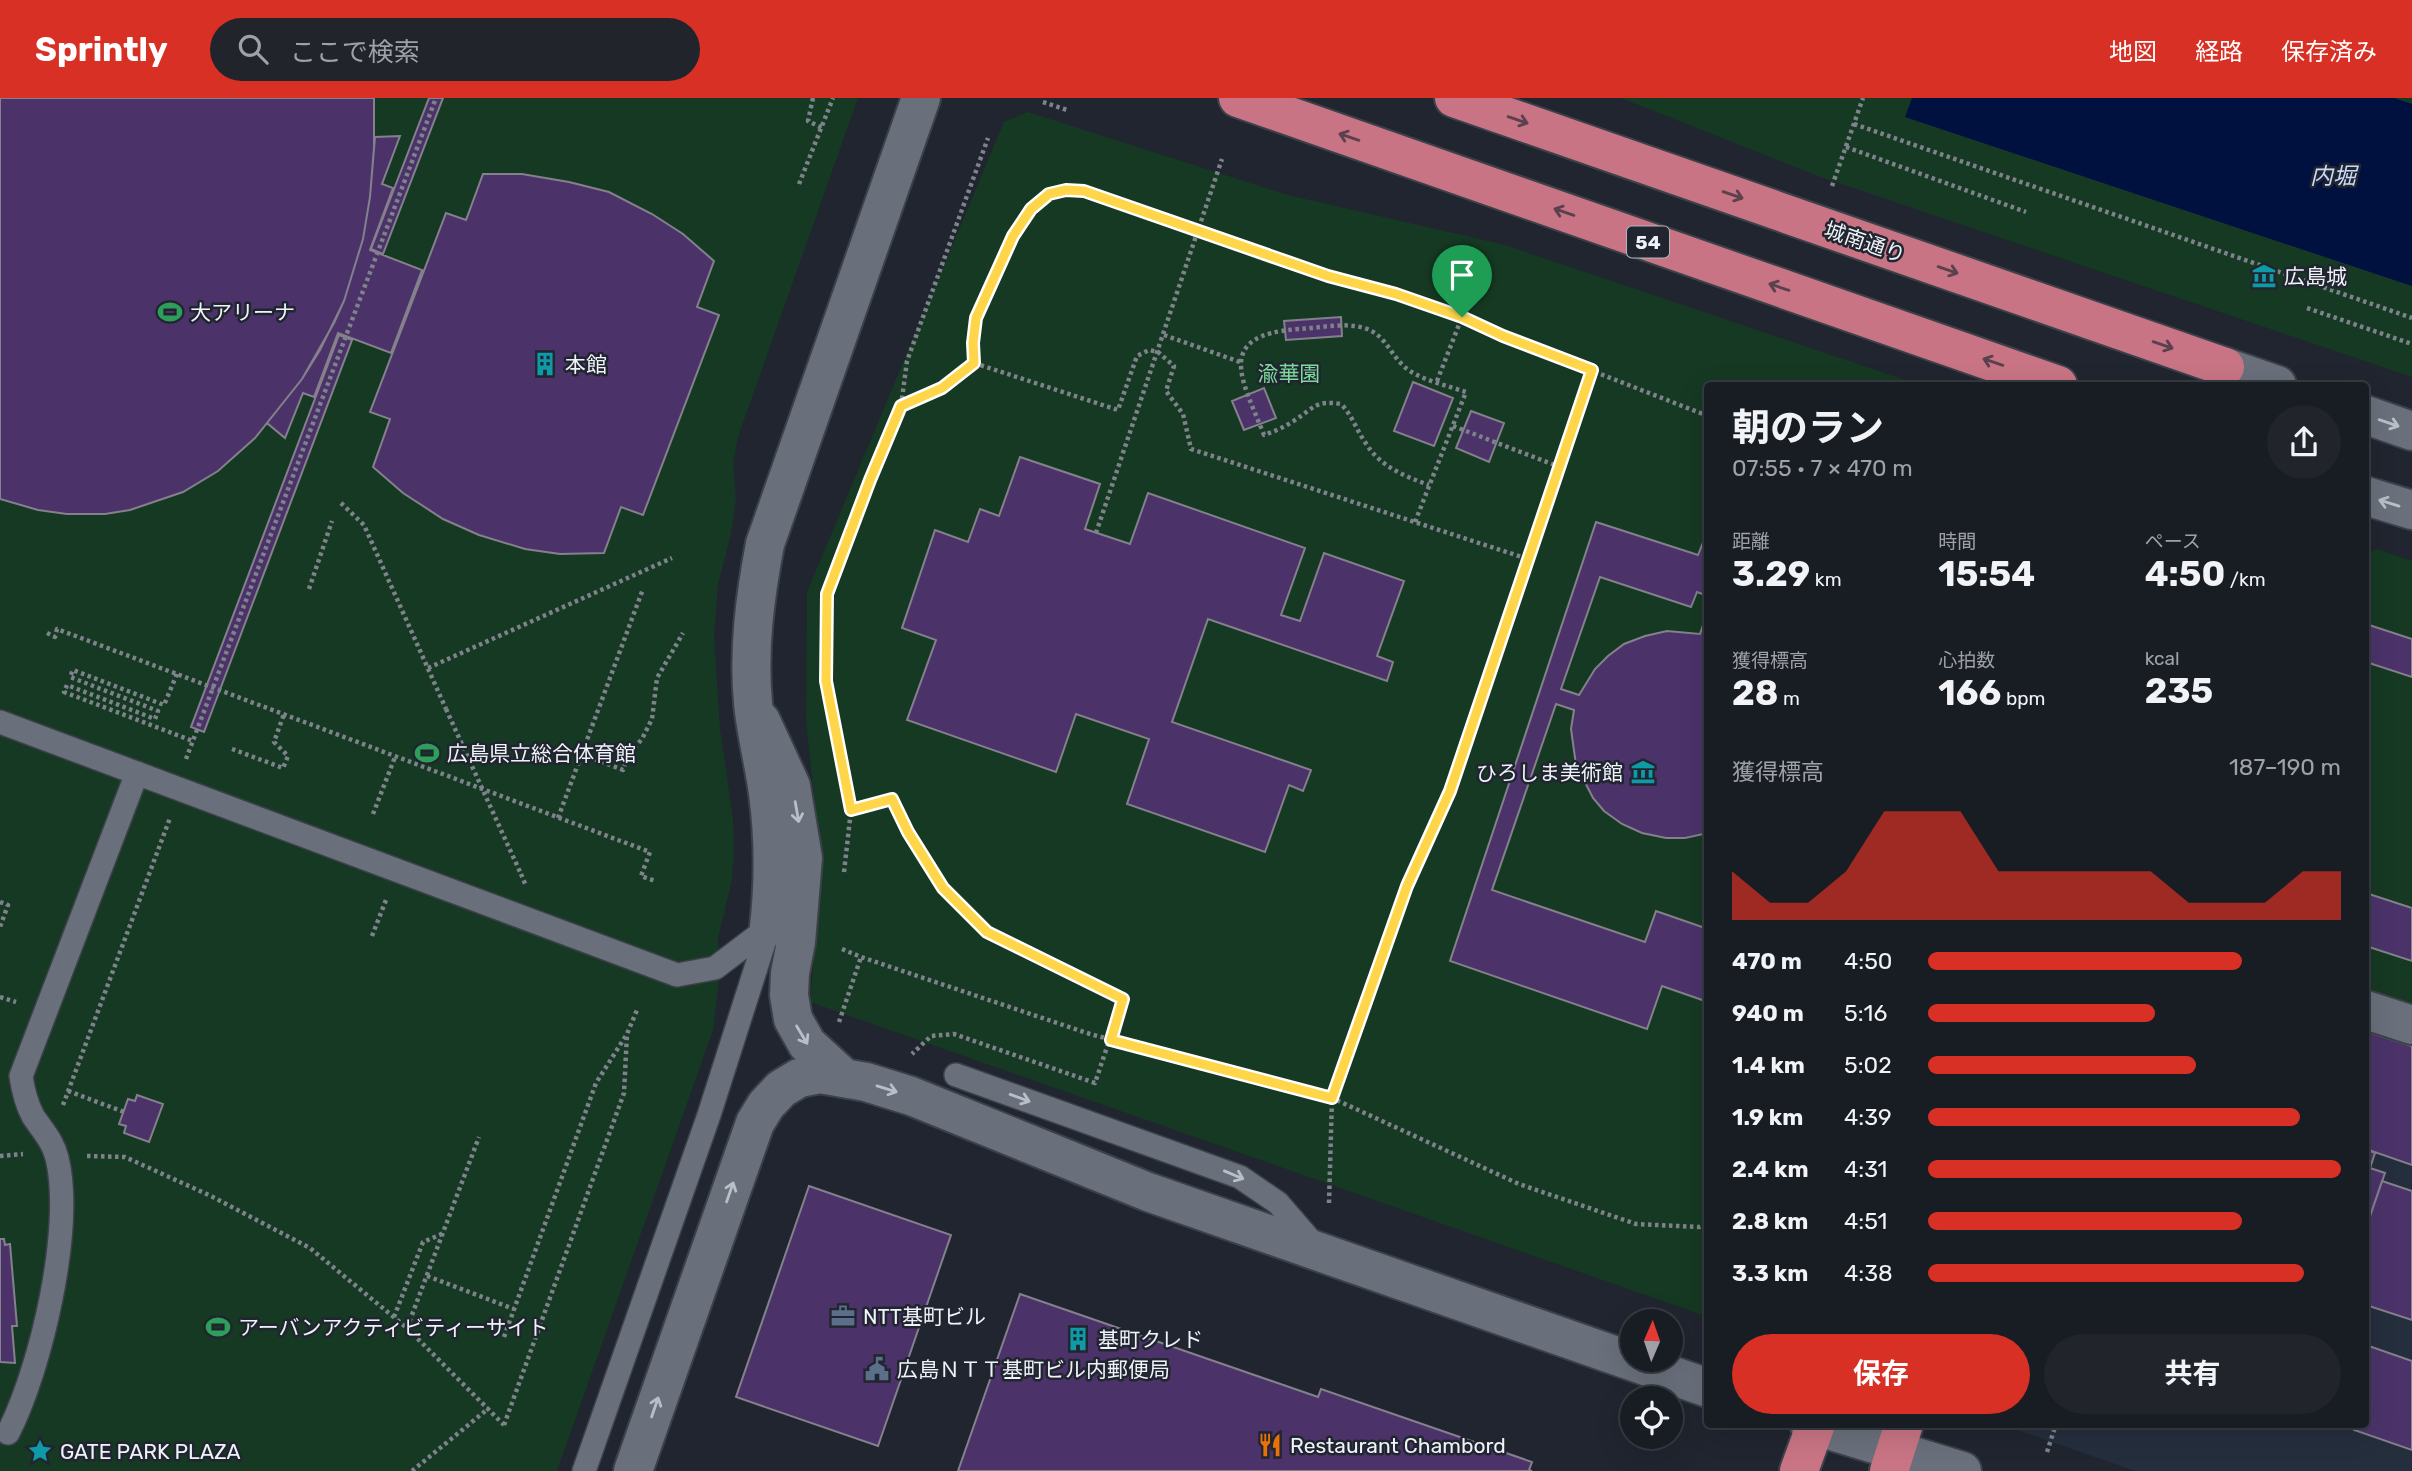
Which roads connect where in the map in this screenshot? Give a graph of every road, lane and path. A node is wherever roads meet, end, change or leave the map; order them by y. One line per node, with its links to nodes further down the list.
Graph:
1 (436, 98): 56 (path)
2 (813, 98): 11 (path)
3 (832, 98): 11 (path)
4 (922, 98): 53 (street)
5 (1238, 98): 30 (highway, 54, one-way to 5)
6 (1454, 98): 28 (highway, 城南通り, one-way to 28)
7 (1863, 98): 10 (path)
8 (1043, 102): 9 (path)
9 (1067, 110)
10 (1854, 124): 13 (path); 21 (path)
11 (822, 128): 15 (path)
12 (988, 138): 32 (path)
13 (1846, 147): 16 (path); 17 (path)
14 (1222, 159): 18 (path)
15 (799, 184)
16 (1832, 186)
17 (2026, 212)
18 (1197, 232): 20 (path); 22 (path); 26 (path)
19 (2307, 308): 23 (path)
20 (1462, 317): 27 (path); 29 (path)
21 (2412, 318)
22 (1164, 335): 24 (path); 25 (path)
23 (2412, 344)
24 (1158, 352): 26 (path); 43 (path); 44 (path)
25 (1240, 362): 29 (path); 38 (path)
26 (974, 363): 32 (path)
27 (1592, 370): 33 (path); 37 (path)
28 (2218, 379): 31 (street, 城南通り)
29 (1437, 381): 35 (path)
30 (2049, 382)
31 (2248, 382)
32 (901, 406): 62 (path)
33 (1704, 414)
34 (2369, 416): 36 (street, one-way to 36)
35 (1453, 426): 37 (path); 38 (path)
36 (2412, 431)
37 (1560, 467): 46 (path)
38 (1429, 485): 43 (path)
39 (2369, 496): 41 (street, one-way to 39)
40 (341, 503): 51 (path)
41 (2412, 510)
42 (332, 520): 47 (path)
43 (1415, 522): 46 (path)
44 (1096, 533)
45 (672, 558): 51 (path)
46 (1528, 559): 86 (path)
47 (309, 589)
48 (643, 589): 58 (path)
49 (47, 633): 52 (path)
50 (682, 633): 58 (path)
51 (428, 668): 66 (path, bridge)
52 (177, 674): 54 (path); 56 (path)
53 (753, 704): 72 (street); 84 (street, one-way to 84)
54 (284, 714): 57 (path); 59 (path)
55 (0, 722): 61 (lane)
56 (193, 741): 60 (path)
57 (232, 749)
58 (581, 754): 65 (path)
59 (395, 757): 64 (path); 65 (path)
60 (183, 767)
61 (137, 773): 72 (lane); 88 (lane)
62 (851, 810): 68 (path); 81 (path)
63 (172, 814): 85 (path)
64 (373, 814)
65 (558, 818): 67 (path)
66 (521, 874)
67 (655, 881)
68 (843, 881)
69 (386, 900): 73 (path)
70 (0, 902): 71 (path)
71 (0, 927)
72 (769, 927): 111 (lane)
73 (372, 936)
74 (842, 949): 75 (path)
75 (861, 957): 79 (path); 81 (path)
76 (636, 1010): 80 (path)
77 (2369, 1011): 78 (street)
78 (2412, 1025)
79 (838, 1026)
80 (627, 1034): 98 (path); 103 (path)
81 (1111, 1040): 82 (path); 86 (path)
82 (912, 1054)
83 (956, 1075): 96 (lane, one-way to 96)
84 (844, 1078): 96 (street, one-way to 96); 112 (street, one-way to 84)
85 (68, 1091): 87 (path); 88 (path)
86 (1332, 1098): 93 (path); 94 (path)
87 (124, 1112)
88 (43, 1128): 90 (path); 91 (lane)
89 (480, 1137): 95 (path)
90 (19, 1154): 91 (path); 92 (path)
91 (56, 1155): 99 (path); 107 (lane)
92 (0, 1156)
93 (1329, 1203)
94 (1704, 1225)
95 (444, 1233): 97 (path); 99 (path)
96 (1320, 1252): 102 (street)
97 (427, 1276): 98 (path); 100 (path)
98 (514, 1309): 101 (path)
99 (394, 1317): 100 (path)
100 (407, 1328): 103 (path)
101 (504, 1337)
102 (1704, 1387)
103 (489, 1408): 110 (path)
104 (1813, 1428): 113 (highway)
105 (1824, 1428): 108 (street)
106 (2055, 1428): 109 (path)
107 (8, 1433)
108 (1896, 1449): 114 (street)
109 (2047, 1452)
110 (412, 1471)
111 (584, 1471)
112 (633, 1471)
113 (1798, 1471)
114 (1962, 1471)

